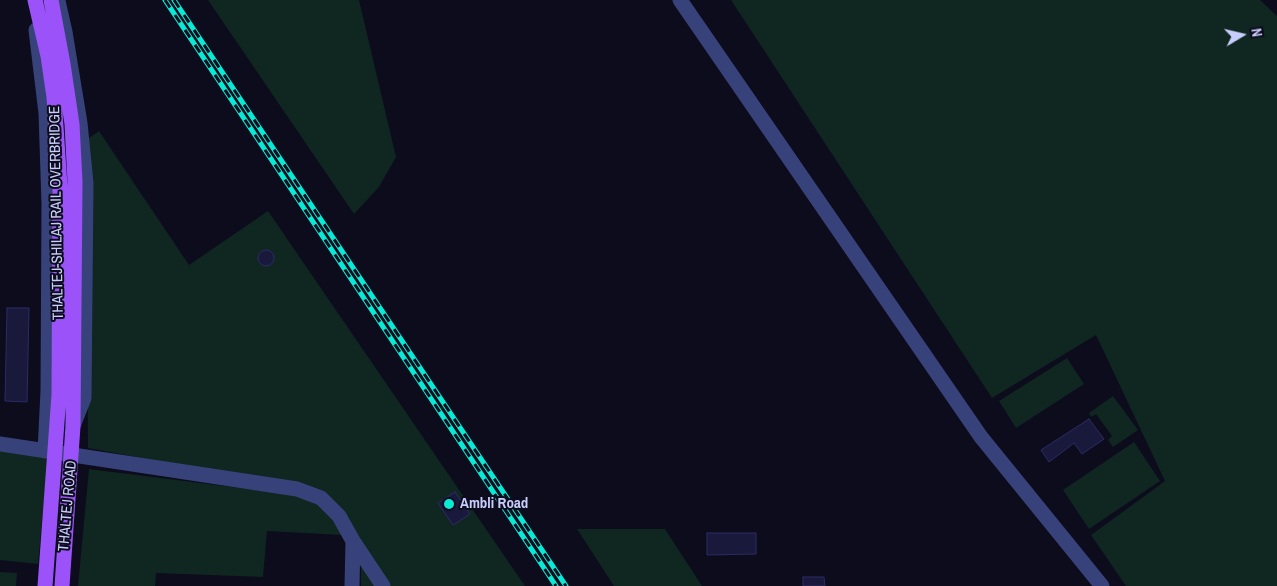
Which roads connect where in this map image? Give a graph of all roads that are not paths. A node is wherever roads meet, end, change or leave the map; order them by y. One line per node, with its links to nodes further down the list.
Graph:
1 (30, 0): 10 (street)
2 (35, 0): 6 (main road, THALTEJ-SHILAJ RAIL OVERBRIDGE)
3 (51, 0): 6 (main road, THALTEJ-SHILAJ RAIL OVERBRIDGE)
4 (57, 0): 7 (street)
5 (680, 0): 17 (street)
6 (67, 395): 7 (main road, THALTEJ-SHILAJ RAIL OVERBRIDGE); 8 (main road, THALTEJ-SHILAJ RAIL OVERBRIDGE)
7 (74, 426): 11 (main road, THALTEJ ROAD)
8 (58, 428): 10 (main road, THALTEJ ROAD)
9 (0, 444): 10 (street)
10 (50, 451): 11 (street); 13 (main road, THALTEJ ROAD)
11 (72, 454): 12 (street); 14 (main road, THALTEJ ROAD)
12 (353, 541): 15 (street); 16 (street)
13 (44, 586)
14 (62, 586)
15 (352, 586)
16 (383, 586)
17 (1102, 586)

